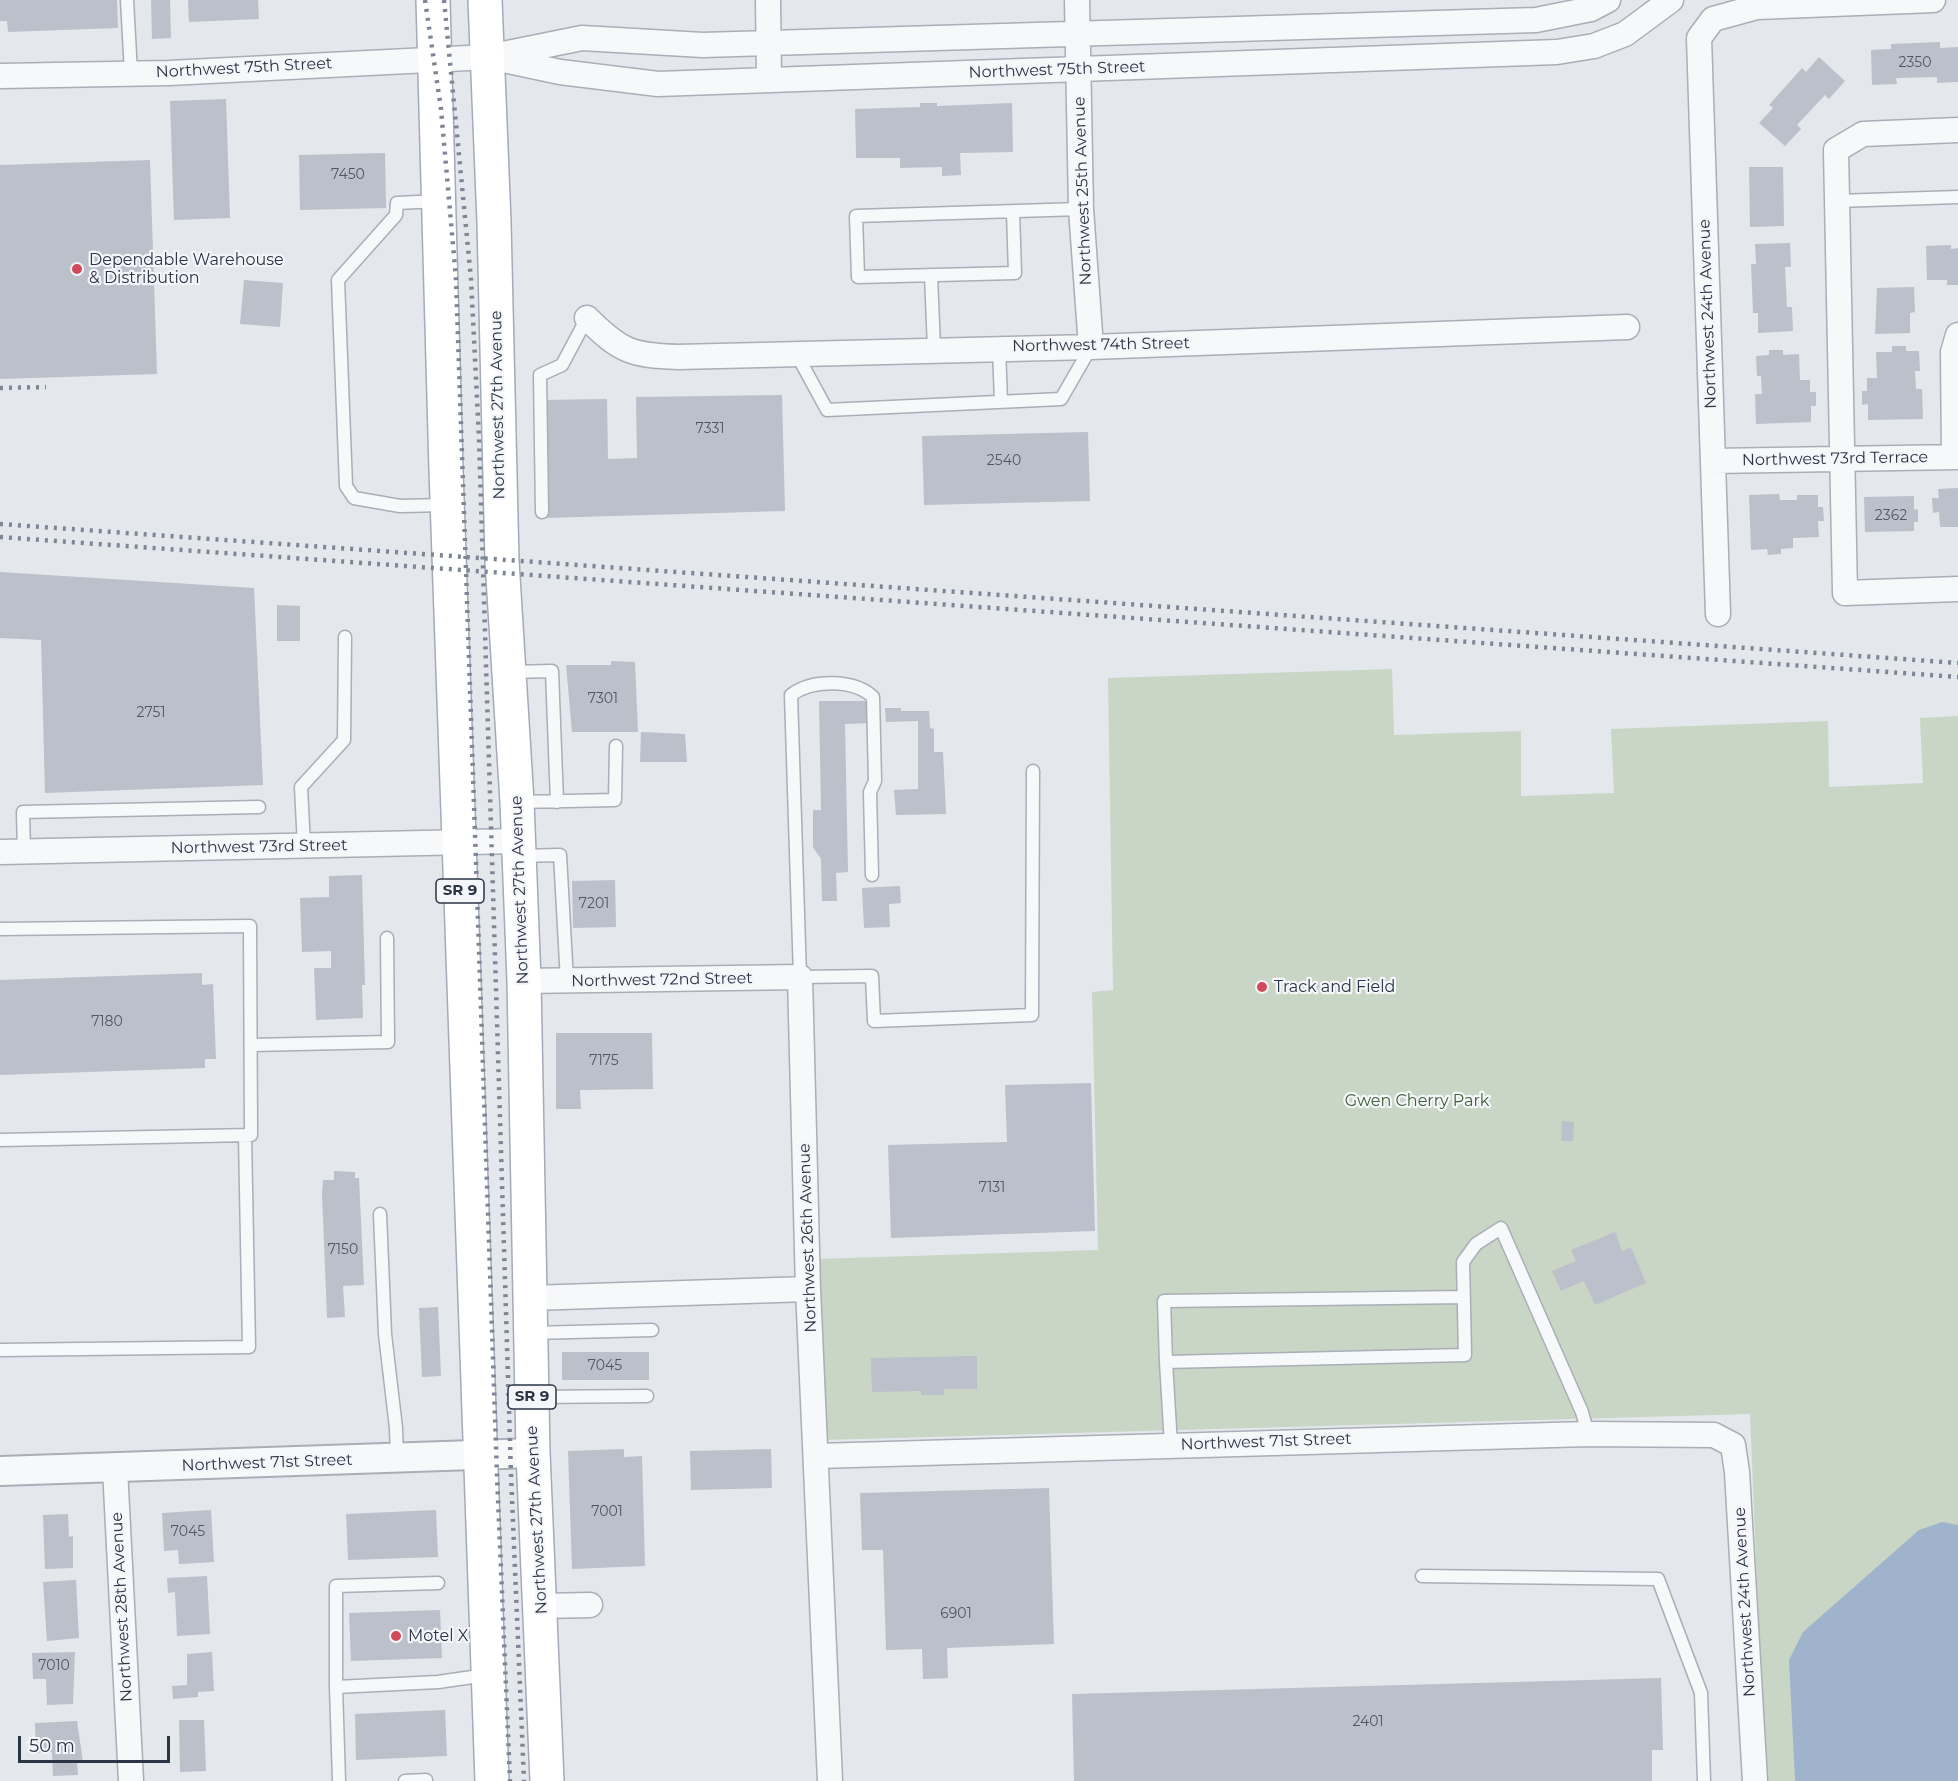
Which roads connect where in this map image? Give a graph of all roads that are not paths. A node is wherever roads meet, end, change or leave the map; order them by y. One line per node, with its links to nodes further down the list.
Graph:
1 (127, 0): 19 (lane)
2 (433, 0): 14 (main road, SR 9)
3 (486, 0): 15 (main road, Northwest 27th Avenue / SR 9)
4 (768, 0): 13 (street)
5 (1077, 0): 11 (street, Northwest 25th Avenue)
6 (1608, 0): 9 (street, Northwest 75th Street)
7 (1671, 0): 16 (street, Northwest 75th Street)
8 (1933, 0): 40 (street, Northwest 24th Avenue)
9 (1416, 24): 10 (street, Northwest 75th Street); 16 (street)
10 (1255, 28): 11 (street, Northwest 75th Street); 17 (street)
11 (1078, 34): 12 (street, Northwest 75th Street); 18 (street, Northwest 25th Avenue)
12 (916, 39): 13 (street, Northwest 75th Street); 20 (street)
13 (768, 43): 15 (street, Northwest 75th Street); 22 (street)
14 (435, 57): 15 (street, Northwest 75th Street); 19 (street, Northwest 75th Street); 25 (main road, SR 9)
15 (488, 57): 22 (street, Northwest 75th Street); 46 (main road, Northwest 27th Avenue / SR 9)
16 (1416, 57): 17 (street, Northwest 75th Street)
17 (1257, 63): 18 (street, Northwest 75th Street)
18 (1079, 69): 20 (street, Northwest 75th Street); 27 (street, Northwest 25th Avenue)
19 (131, 73): 21 (street, Northwest 75th Street)
20 (918, 75): 22 (street, Northwest 75th Street)
21 (0, 76)
22 (769, 80)
23 (1958, 130): 26 (street)
24 (1958, 197): 26 (lane)
25 (438, 201): 41 (main road, SR 9); 41 (lane)
26 (1837, 201): 39 (street)
27 (1081, 209): 28 (lane); 33 (street, Northwest 25th Avenue)
28 (1012, 212): 29 (lane); 29 (lane)
29 (932, 275): 35 (lane)
30 (587, 318): 36 (street, Northwest 74th Street); 42 (lane)
31 (1627, 327): 33 (street, Northwest 74th Street)
32 (1958, 335): 38 (street)
33 (1091, 347): 34 (street, Northwest 74th Street); 37 (lane)
34 (999, 348): 35 (street, Northwest 74th Street); 37 (lane)
35 (934, 349): 36 (street, Northwest 74th Street)
36 (796, 353): 37 (lane)
37 (1001, 402)
38 (1956, 457): 39 (street, Northwest 73rd Terrace)
39 (1842, 459): 40 (street, Northwest 73rd Terrace); 43 (street)
40 (1713, 461): 44 (street, Northwest 24th Avenue)
41 (447, 505): 52 (main road, SR 9)
42 (542, 512)
43 (1958, 589)
44 (1718, 614)
45 (345, 637): 53 (lane)
46 (509, 672): 49 (lane); 50 (main road, Northwest 27th Avenue / SR 9)
47 (616, 746): 49 (lane)
48 (1033, 771): 60 (lane)
49 (556, 801): 50 (lane)
50 (517, 802): 54 (main road, Northwest 27th Avenue / SR 9)
51 (259, 807): 56 (lane)
52 (459, 843): 53 (street, Northwest 73rd Street); 54 (street, Northwest 73rd Street); 80 (main road, SR 9)
53 (304, 846): 56 (street, Northwest 73rd Street)
54 (519, 848): 61 (main road, Northwest 27th Avenue / SR 9); 62 (lane)
55 (0, 852): 56 (street, Northwest 73rd Street)
56 (24, 852)
57 (872, 875): 60 (lane, Northwest 26th Avenue)
58 (0, 929): 63 (lane)
59 (387, 938): 63 (lane)
60 (800, 977): 62 (street, Northwest 72nd Street); 67 (street, Northwest 26th Avenue)
61 (524, 981): 62 (street, Northwest 72nd Street); 69 (main road, Northwest 27th Avenue / SR 9)
62 (567, 981)
63 (251, 1045): 64 (lane)
64 (245, 1135): 65 (lane); 72 (lane)
65 (0, 1140)
66 (380, 1214): 82 (lane)
67 (808, 1289): 69 (street); 81 (street, Northwest 26th Avenue)
68 (1464, 1297): 73 (lane); 73 (lane); 76 (lane)
69 (530, 1298): 71 (main road, Northwest 27th Avenue / SR 9)
70 (652, 1330): 71 (lane)
71 (530, 1333): 75 (main road, Northwest 27th Avenue / SR 9)
72 (0, 1350)
73 (1166, 1362): 78 (lane)
74 (647, 1396): 75 (lane)
75 (532, 1397): 79 (main road, Northwest 27th Avenue / SR 9)
76 (1588, 1434): 77 (street, Northwest 71st Street); 78 (street, Northwest 71st Street)
77 (1714, 1435): 99 (street, Northwest 24th Avenue)
78 (1171, 1445): 81 (street, Northwest 71st Street)
79 (533, 1453): 80 (street, Northwest 71st Street); 88 (main road, Northwest 27th Avenue / SR 9)
80 (480, 1456): 82 (street, Northwest 71st Street); 89 (main road, SR 9)
81 (817, 1456): 97 (street, Northwest 26th Avenue)
82 (397, 1458): 83 (street, Northwest 71st Street)
83 (114, 1468): 84 (street, Northwest 71st Street); 92 (street, Northwest 28th Avenue)
84 (0, 1471)
85 (1422, 1576): 98 (lane)
86 (438, 1582): 90 (lane)
87 (590, 1605): 88 (street)
88 (542, 1606): 96 (main road, Northwest 27th Avenue / SR 9)
89 (487, 1675): 90 (lane); 95 (main road, SR 9)
90 (336, 1687): 93 (lane)
91 (426, 1780): 94 (lane)
92 (131, 1781)
93 (339, 1781)
94 (405, 1781)
95 (492, 1781)
96 (547, 1781)
97 (830, 1781)
98 (1704, 1781)
99 (1755, 1781)

